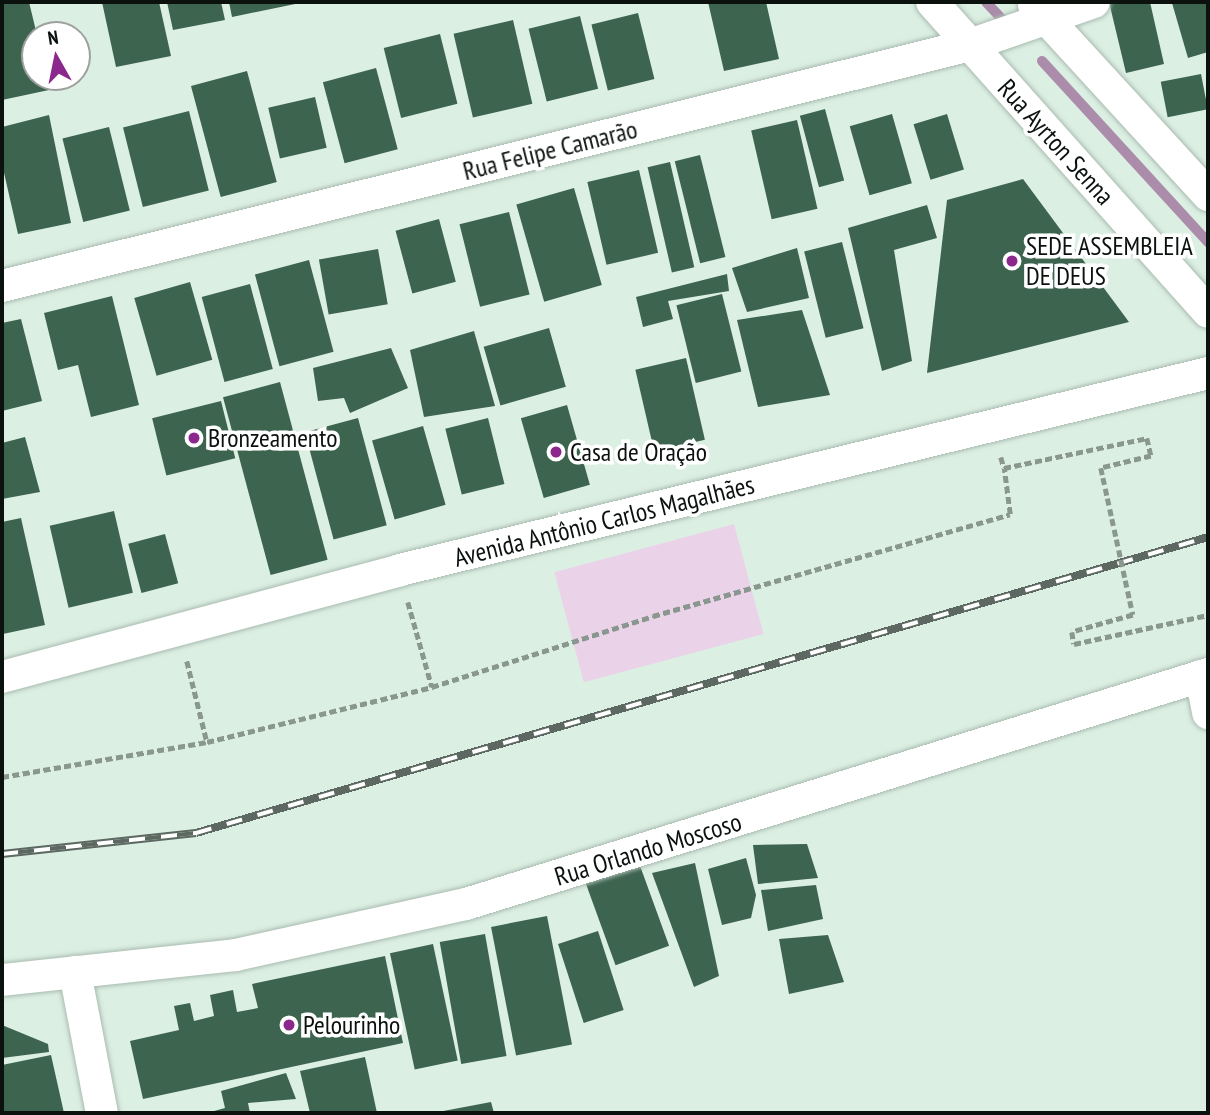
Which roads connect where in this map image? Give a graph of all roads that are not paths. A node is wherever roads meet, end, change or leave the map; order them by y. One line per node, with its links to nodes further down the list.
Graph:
1 (932, 2): 4 (street, Rua Ayrton Senna)
2 (1094, 2): 3 (street, Rua Felipe Camarão)
3 (1039, 10): 4 (street, Rua Felipe Camarão); 5 (street)
4 (970, 46): 6 (street, Rua Felipe Camarão); 7 (street, Rua Ayrton Senna)
5 (1208, 195)
6 (2, 286)
7 (1208, 313)
8 (1208, 373): 10 (street, Avenida Antônio Carlos Magalhães)
9 (1205, 675): 11 (street); 12 (street, Rua Orlando Moscoso)
10 (2, 677)
11 (1208, 713)
12 (75, 972): 13 (street, Rua Orlando Moscoso); 14 (street)
13 (2, 980)
14 (102, 1113)

